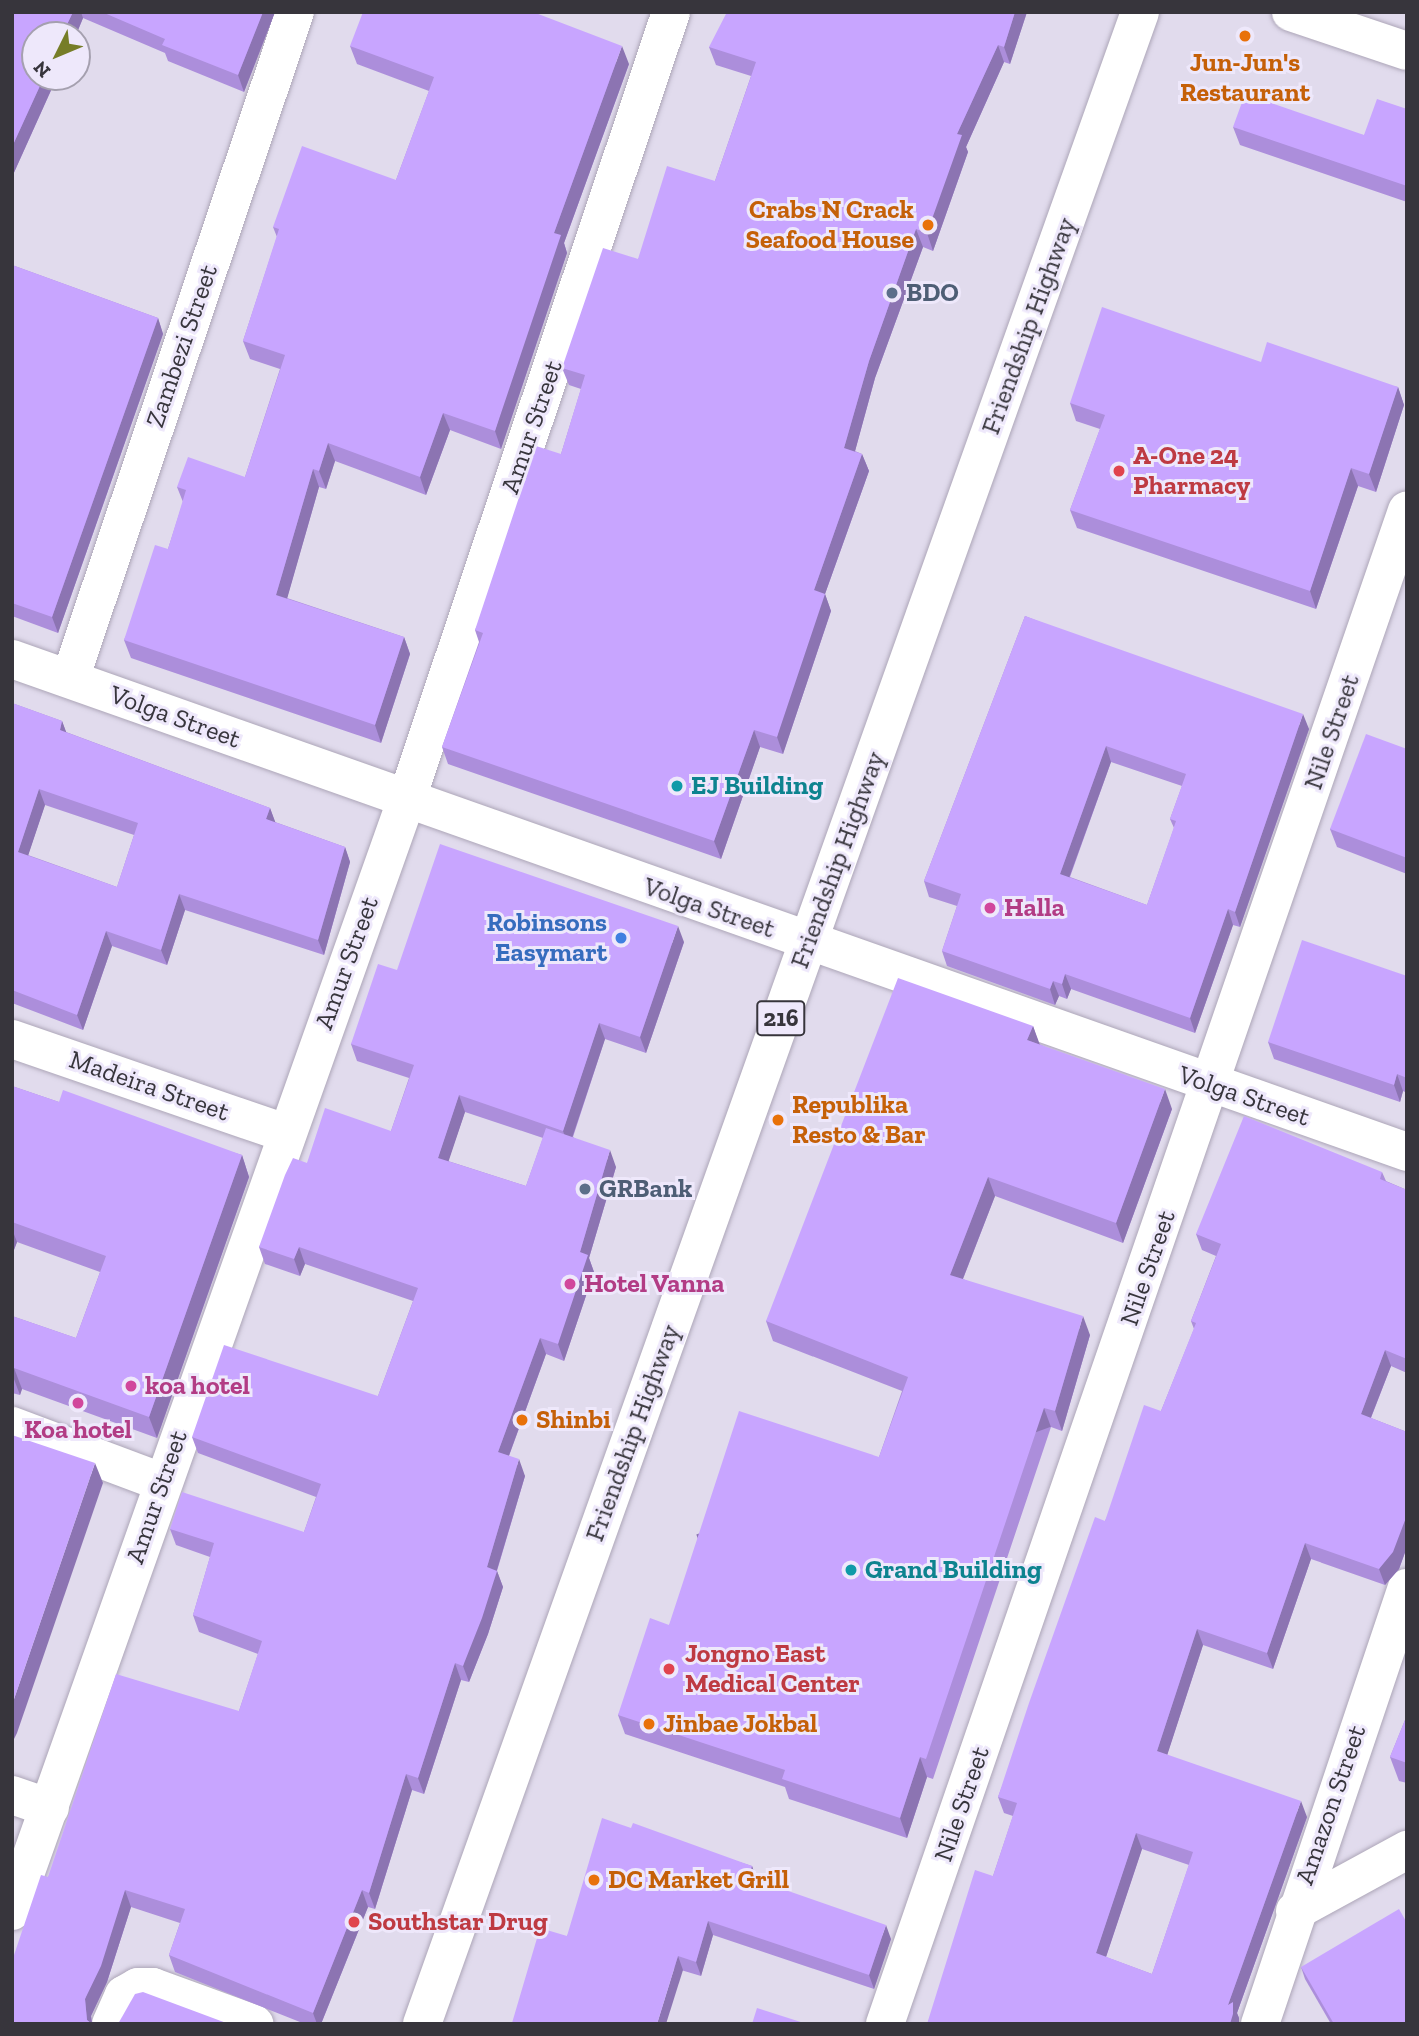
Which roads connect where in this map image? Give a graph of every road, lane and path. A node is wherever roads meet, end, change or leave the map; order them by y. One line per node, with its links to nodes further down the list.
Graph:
1 (295, 12): 8 (street, Zambezi Street)
2 (671, 12): 9 (street, Amur Street)
3 (1140, 12): 10 (street, Friendship Highway / 216)
4 (1291, 12): 5 (street)
5 (1407, 51)
6 (1407, 511): 12 (street, Nile Street)
7 (12, 659): 8 (street, Volga Street)
8 (70, 679): 9 (street, Volga Street)
9 (406, 801): 10 (street, Volga Street); 13 (street, Amur Street)
10 (808, 943): 12 (street, Volga Street); 25 (street, Friendship Highway / 216)
11 (12, 1039): 13 (street, Madeira Street)
12 (1212, 1085): 14 (street, Volga Street); 26 (street, Nile Street)
13 (285, 1133): 16 (street, Amur Street)
14 (1407, 1152)
15 (12, 1426): 16 (street)
16 (162, 1482): 19 (street, Amur Street)
17 (1407, 1588): 22 (street, Amazon Street)
18 (12, 1795): 19 (street)
19 (50, 1808): 21 (street, Amur Street)
20 (1407, 1850): 22 (street)
21 (12, 1911)
22 (1295, 1911): 27 (street, Amazon Street)
23 (111, 2024): 24 (street)
24 (254, 2024)
25 (422, 2024)
26 (885, 2024)
27 (1260, 2024)

